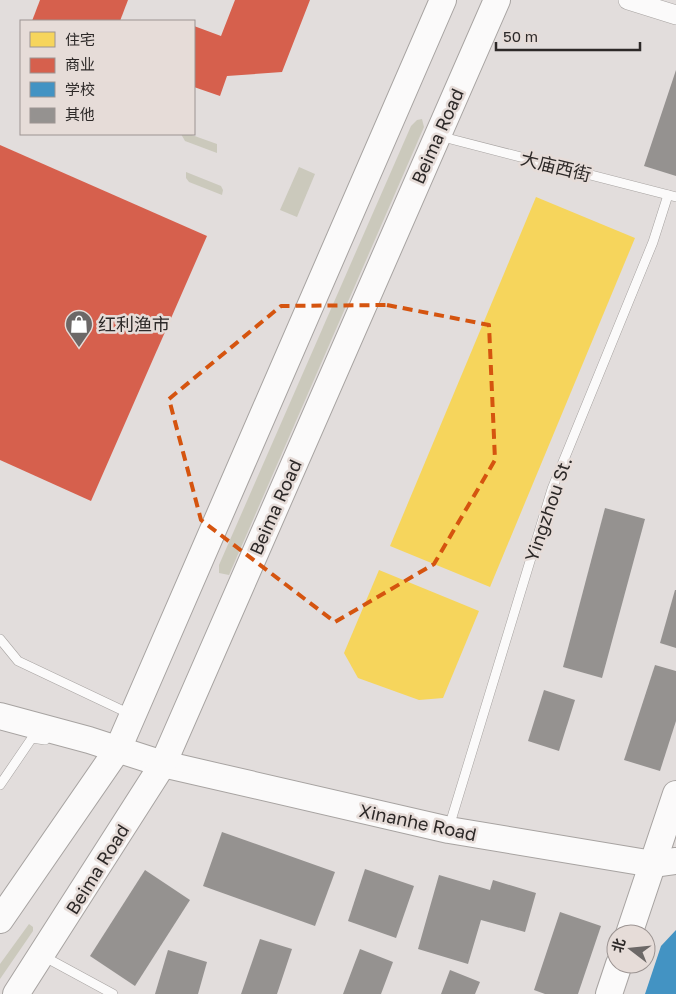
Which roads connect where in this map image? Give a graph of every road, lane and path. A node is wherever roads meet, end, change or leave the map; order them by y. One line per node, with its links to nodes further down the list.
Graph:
1 (443, 0): 8 (main road)
2 (497, 0): 5 (main road, Beima Road)
3 (631, 1): 4 (street)
4 (676, 15)
5 (437, 135): 6 (lane, 大庙西街); 11 (main road, Beima Road)
6 (672, 196): 14 (lane, Yingzhou St.)
7 (0, 639): 8 (lane)
8 (133, 715): 10 (main road)
9 (0, 716): 10 (main road, Xinanhe Road)
10 (118, 749): 11 (main road, Xinanhe Road); 12 (lane); 16 (main road)
11 (163, 764): 14 (main road, Xinanhe Road); 18 (main road, Beima Road)
12 (0, 785)
13 (676, 794): 15 (main road)
14 (449, 830): 15 (main road, Xinanhe Road)
15 (664, 863): 17 (main road)
16 (0, 920)
17 (634, 924)
18 (42, 956): 20 (main road, Beima Road); 21 (lane)
19 (616, 974): 22 (main road)
20 (16, 994)
21 (113, 994)
22 (609, 994)

